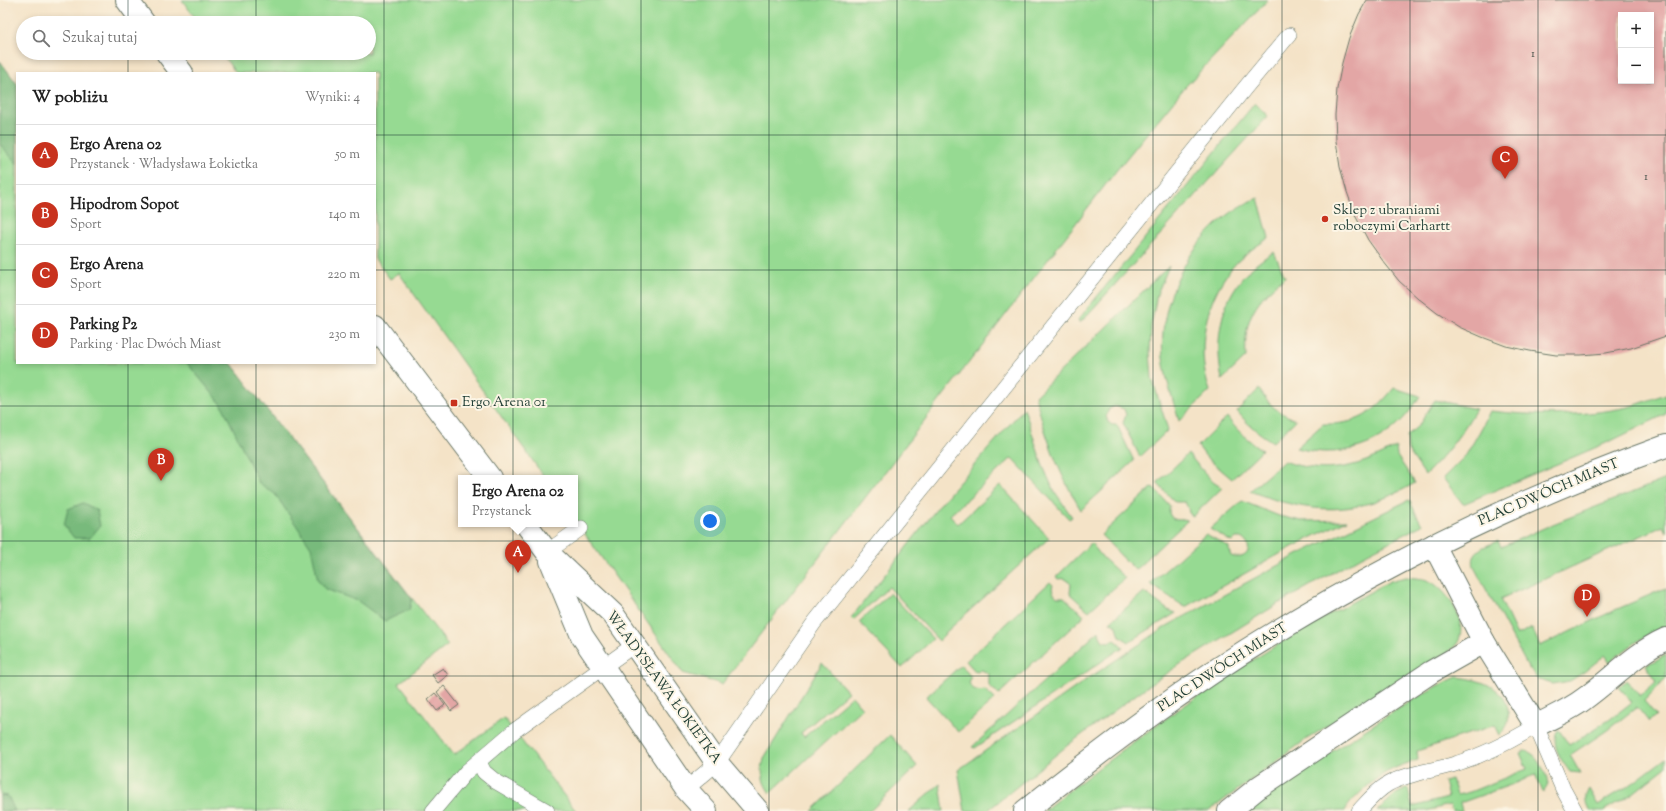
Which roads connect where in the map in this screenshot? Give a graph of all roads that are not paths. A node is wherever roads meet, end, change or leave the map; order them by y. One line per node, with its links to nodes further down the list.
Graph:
1 (127, 0): 2 (street)
2 (139, 16)
3 (1289, 35): 19 (lane)
4 (172, 60): 5 (street)
5 (181, 72)
6 (376, 327): 8 (street)
7 (1666, 446): 11 (street, PLAC DWÓCH MIAST)
8 (488, 475)
9 (528, 527): 12 (street, WŁADYSŁAWA ŁOKIETKA)
10 (581, 528): 12 (lane)
11 (1434, 545): 14 (street); 25 (street, PLAC DWÓCH MIAST)
12 (547, 552): 15 (street, WŁADYSŁAWA ŁOKIETKA); 16 (street, WŁADYSŁAWA ŁOKIETKA)
13 (1666, 639): 17 (street)
14 (1484, 642): 17 (street); 26 (street)
15 (634, 645): 16 (lane); 19 (street, WŁADYSŁAWA ŁOKIETKA)
16 (603, 667): 18 (lane); 20 (street, WŁADYSŁAWA ŁOKIETKA)
17 (1536, 726): 27 (lane); 28 (lane)
18 (479, 762): 21 (lane); 22 (lane)
19 (717, 763): 20 (lane); 24 (street, WŁADYSŁAWA ŁOKIETKA)
20 (686, 789): 23 (street, WŁADYSŁAWA ŁOKIETKA)
21 (433, 811)
22 (547, 811)
23 (706, 811)
24 (758, 811)
25 (1025, 811)
26 (1229, 811)
27 (1359, 811)
28 (1575, 811)

